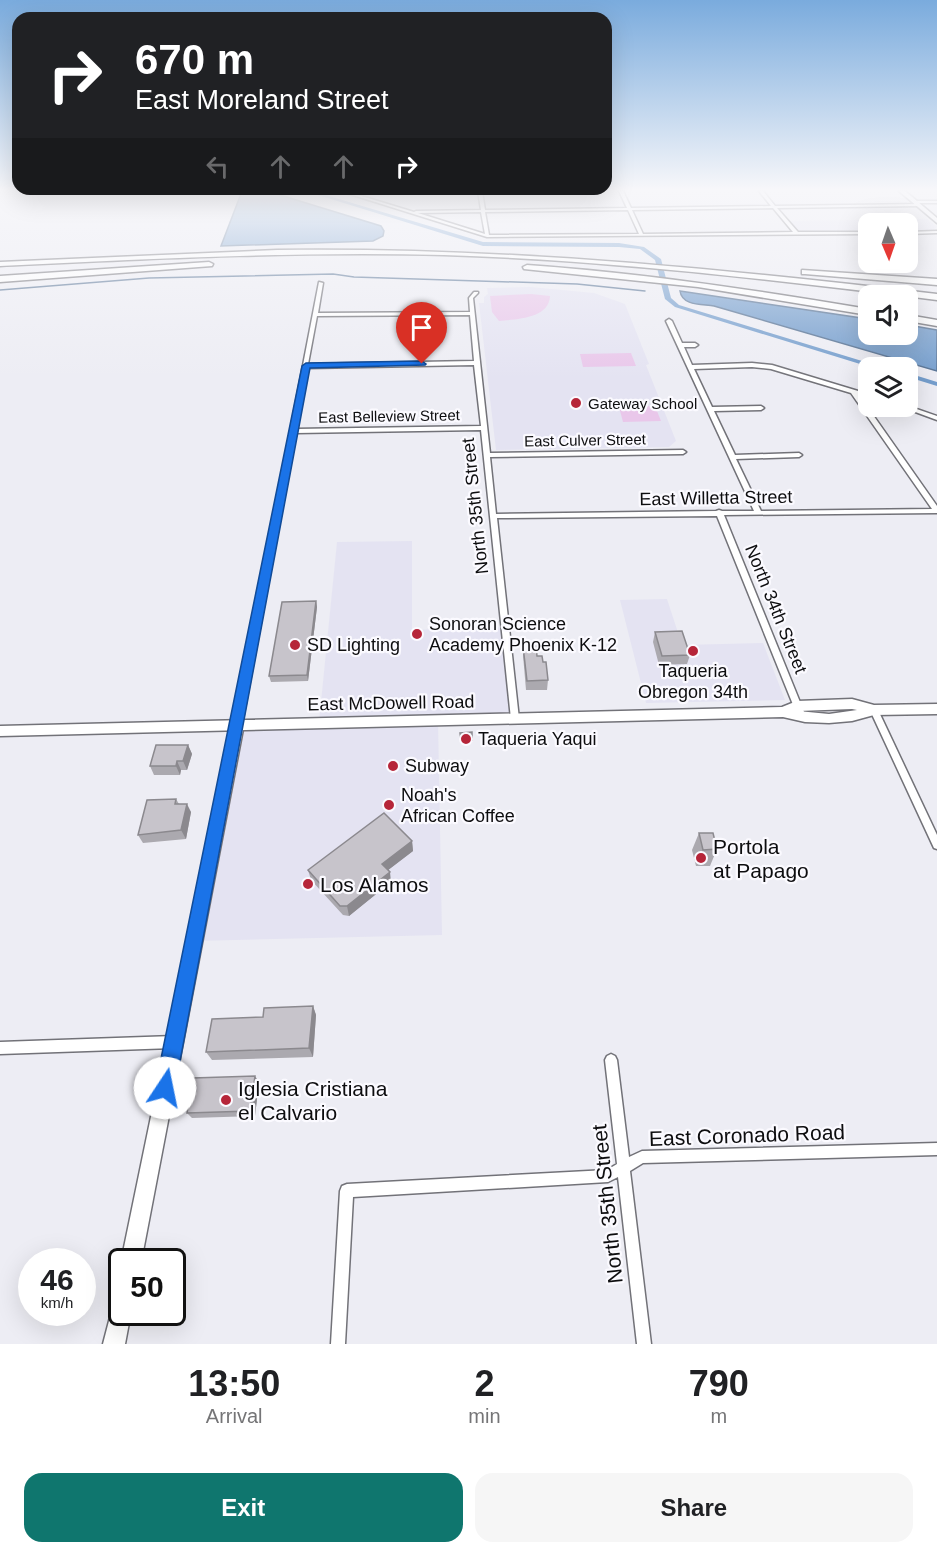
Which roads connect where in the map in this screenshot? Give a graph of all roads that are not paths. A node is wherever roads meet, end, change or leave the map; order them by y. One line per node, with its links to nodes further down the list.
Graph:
1 (251, 254): 4 (highway)
2 (440, 254): 10 (highway)
3 (0, 258): 4 (highway)
4 (130, 258): 7 (highway)
5 (232, 262): 6 (highway); 11 (highway); 13 (highway)
6 (479, 263): 8 (highway); 10 (highway)
7 (0, 264)
8 (508, 266)
9 (518, 267): 10 (highway)
10 (633, 268): 12 (highway); 12 (highway)
11 (0, 272)
12 (700, 274): 14 (highway); 17 (highway); 18 (highway); 21 (highway)
13 (0, 279)
14 (937, 282)
15 (321, 283): 23 (street)
16 (476, 292): 22 (street, North 35th Street)
17 (937, 297)
18 (858, 298)
19 (918, 304): 20 (highway)
20 (937, 307)
21 (858, 310)
22 (472, 313): 23 (street); 29 (street, North 35th Street)
23 (316, 315): 30 (street)
24 (918, 320): 26 (highway)
25 (669, 321): 27 (street)
26 (937, 323)
27 (681, 345): 28 (street); 31 (street)
28 (695, 345)
29 (477, 363): 30 (street); 38 (street, North 35th Street)
30 (306, 366): 39 (street)
31 (690, 367): 32 (street); 35 (street)
32 (853, 391): 33 (street); 44 (street)
33 (858, 393)
34 (761, 408): 35 (street)
35 (710, 409): 43 (street)
36 (918, 411): 37 (street)
37 (937, 418)
38 (485, 428): 39 (street, East Belleview Street); 41 (street, North 35th Street)
39 (294, 431): 52 (street)
40 (683, 452): 41 (street, East Culver Street)
41 (488, 455): 47 (street, North 35th Street)
42 (798, 455): 43 (street)
43 (733, 457): 46 (street)
44 (937, 511): 46 (street, East Willetta Street)
45 (718, 512): 46 (street, East Willetta Street); 47 (street, East Willetta Street); 50 (street, North 34th Street)
46 (758, 512)
47 (494, 516): 51 (street, North 35th Street)
48 (937, 709): 49 (main road, East McDowell Road)
49 (874, 710): 50 (main road, East McDowell Road); 54 (street)
50 (799, 712): 51 (main road, East McDowell Road)
51 (515, 719): 52 (main road, East McDowell Road)
52 (238, 724): 53 (main road, East McDowell Road); 55 (main road)
53 (0, 731)
54 (937, 845)
55 (174, 1042): 56 (street); 60 (main road)
56 (0, 1048)
57 (611, 1060): 59 (street, North 35th Street)
58 (937, 1149): 59 (street, East Coronado Road)
59 (625, 1165): 63 (street, East Coronado Road); 64 (street, North 35th Street)
60 (134, 1248)
61 (118, 1326): 62 (main road)
62 (114, 1344)
63 (338, 1344)
64 (645, 1344)

